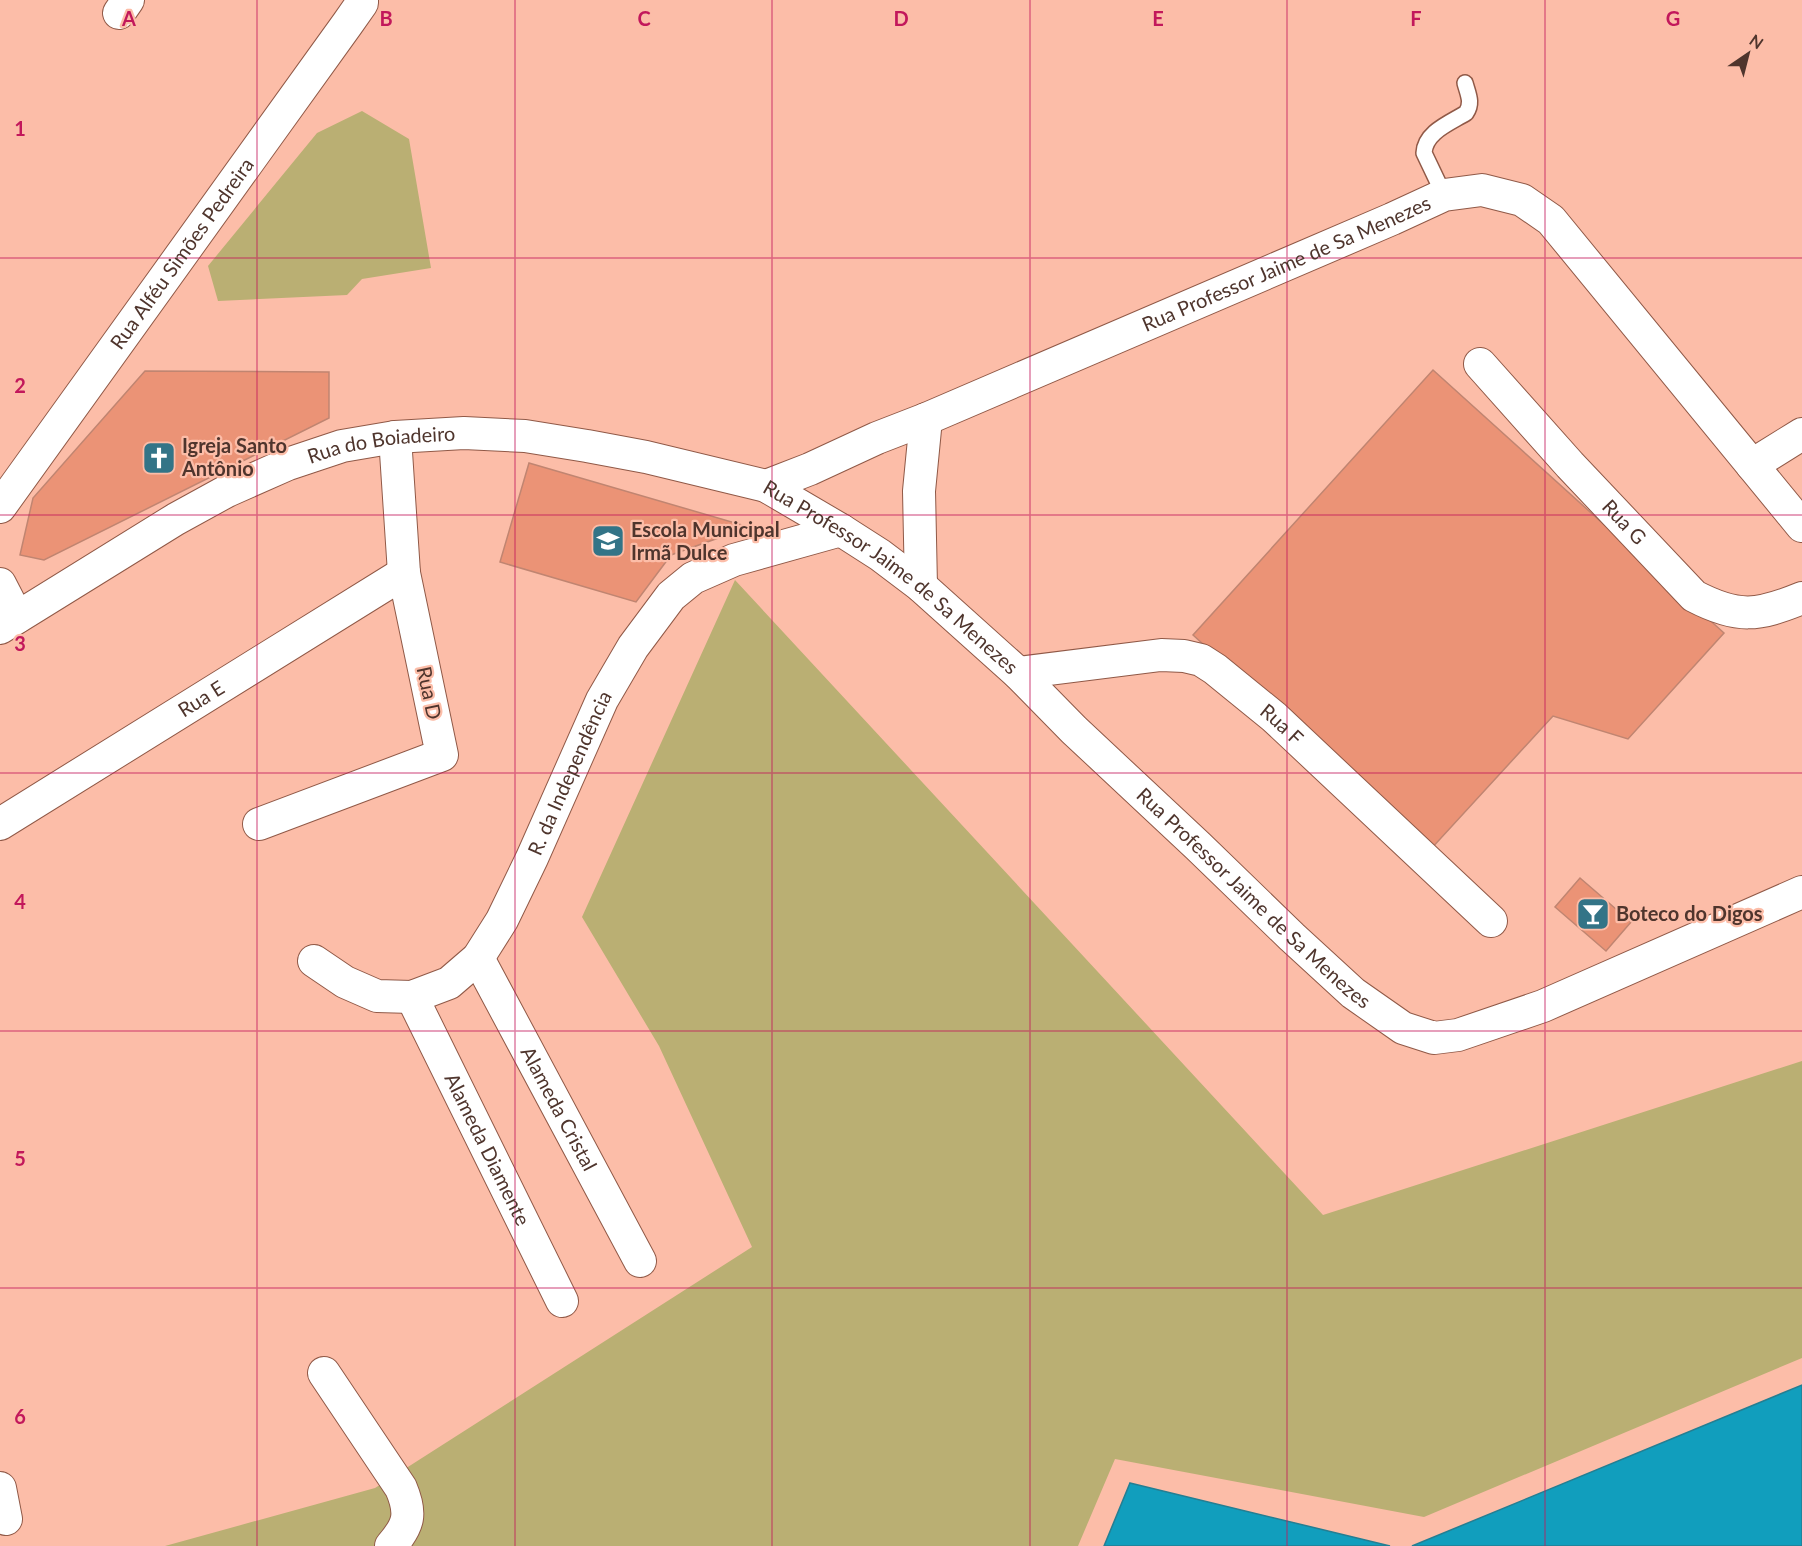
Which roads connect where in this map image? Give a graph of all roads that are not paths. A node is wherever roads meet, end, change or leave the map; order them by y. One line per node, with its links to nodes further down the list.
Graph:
1 (362, 0): 10 (street, Rua Alféu Simões Pedreira)
2 (1465, 83): 3 (lane)
3 (1444, 195): 5 (street, Rua Professor Jaime de Sa Menezes); 8 (street, Rua Professor Jaime de Sa Menezes)
4 (1480, 364): 16 (street, Rua G)
5 (926, 419): 9 (street, Rua Professor Jaime de Sa Menezes); 15 (street)
6 (1802, 434): 8 (street)
7 (395, 437): 9 (street, Rua do Boiadeiro); 13 (street, Rua D); 17 (street, Rua do Boiadeiro)
8 (1752, 465): 11 (street, Rua Professor Jaime de Sa Menezes)
9 (766, 486): 12 (street, Rua Professor Jaime de Sa Menezes)
10 (0, 507)
11 (1802, 526)
12 (841, 530): 15 (street, Rua Professor Jaime de Sa Menezes); 23 (street, R. da Independência)
13 (404, 573): 19 (street, Rua E); 20 (street, Rua D)
14 (0, 584): 17 (street)
15 (921, 586): 18 (street, Rua Professor Jaime de Sa Menezes)
16 (1802, 598)
17 (9, 622)
18 (1018, 673): 21 (street, Rua Professor Jaime de Sa Menezes); 22 (street, Rua F)
19 (0, 824)
20 (259, 824)
21 (1802, 892)
22 (1491, 921)
23 (478, 958): 25 (street, R. da Independência); 26 (street, Alameda Cristal)
24 (314, 961): 25 (street, R. da Independência)
25 (412, 998): 27 (street, Alameda Diamente)
26 (640, 1260)
27 (562, 1301)
28 (324, 1373): 31 (street)
29 (0, 1488): 30 (street)
30 (6, 1519)
31 (397, 1539)

